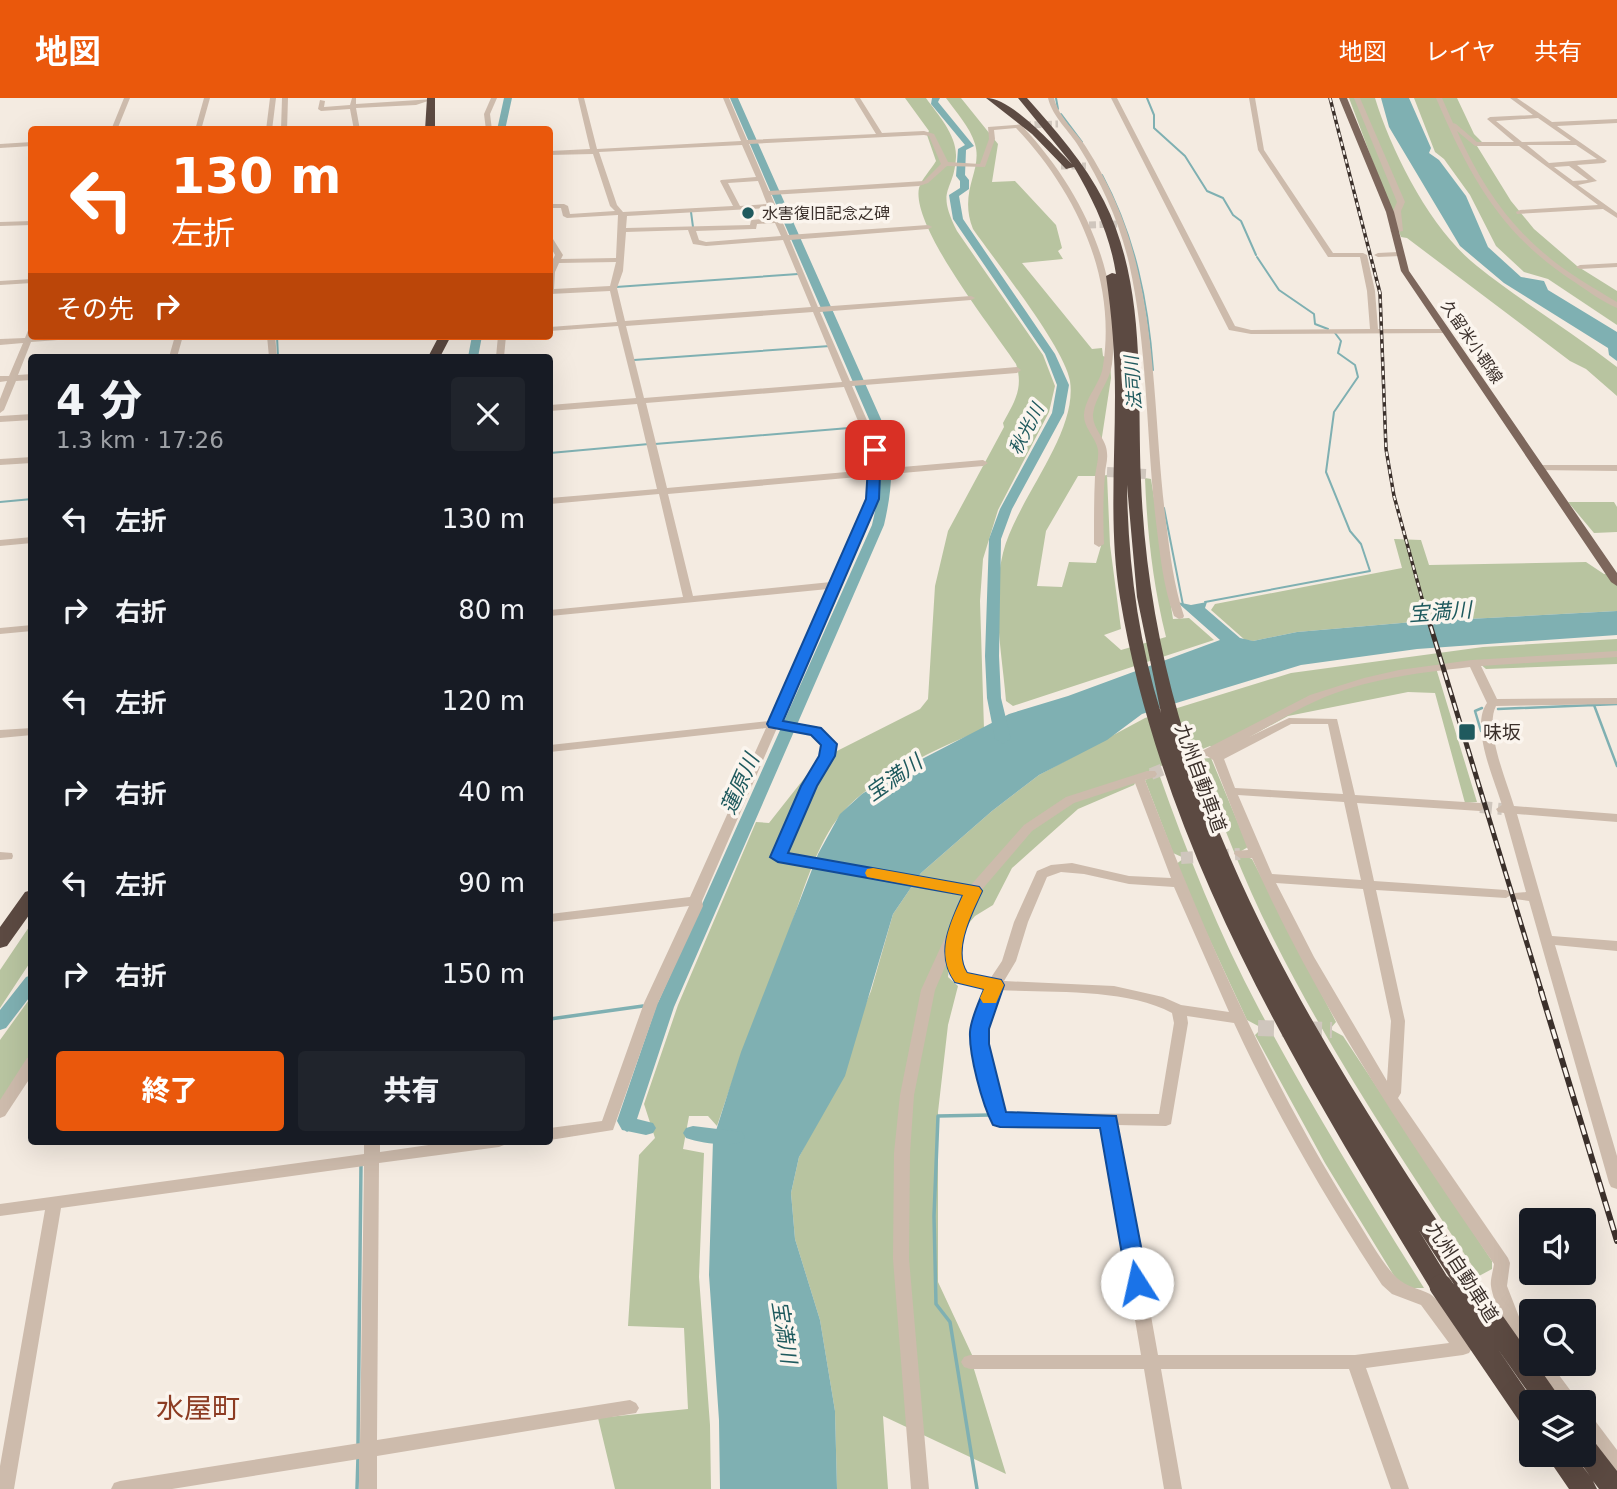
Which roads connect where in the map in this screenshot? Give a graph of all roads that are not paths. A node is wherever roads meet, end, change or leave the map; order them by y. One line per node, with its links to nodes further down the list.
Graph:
1 (127, 98): 28 (street)
2 (207, 98): 29 (street)
3 (273, 98): 30 (street)
4 (285, 98): 31 (street)
5 (494, 98): 34 (street)
6 (581, 98): 41 (street)
7 (726, 98): 36 (street)
8 (857, 98): 35 (street)
9 (990, 98): 48 (highway)
10 (1012, 98): 48 (highway, 九州自動車道)
11 (1021, 98): 23 (highway, 九州自動車道)
12 (1032, 98): 23 (highway)
13 (1051, 98): 116 (street)
14 (1114, 98): 87 (street)
15 (1252, 98): 87 (street)
16 (1343, 98): 67 (main road, 久留米小郡線)
17 (1357, 98): 67 (street)
18 (1439, 98): 26 (street)
19 (1513, 98): 24 (street)
20 (431, 99): 22 (street); 33 (highway)
21 (322, 101): 22 (street)
22 (353, 104): 32 (street)
23 (1038, 115): 119 (highway, 九州自動車道)
24 (1540, 117): 27 (street); 39 (street)
25 (1617, 121): 27 (street)
26 (1451, 123): 39 (street); 81 (street)
27 (1552, 124): 37 (street)
28 (116, 126)
29 (199, 126)
30 (270, 126)
31 (284, 126)
32 (356, 126)
33 (430, 126)
34 (488, 126)
35 (880, 135): 36 (street); 45 (street)
36 (746, 143): 41 (street); 49 (street)
37 (1576, 143): 39 (street); 43 (street)
38 (28, 144): 40 (street)
39 (1521, 144): 47 (street)
40 (0, 146)
41 (595, 152): 42 (street); 59 (street)
42 (553, 153)
43 (1604, 161): 44 (street); 46 (street)
44 (1617, 161)
45 (947, 164): 48 (street); 51 (street)
46 (1571, 164): 47 (street); 50 (street)
47 (1547, 165): 50 (street)
48 (1062, 167): 111 (street); 119 (highway, 九州自動車道)
49 (761, 179): 52 (street); 56 (street)
50 (1573, 183): 57 (street)
51 (778, 192): 52 (street)
52 (767, 193): 54 (street)
53 (553, 206): 59 (street)
54 (773, 206): 56 (street); 61 (street)
55 (1617, 207): 57 (street)
56 (738, 208): 59 (street)
57 (1605, 208): 58 (street); 60 (street)
58 (1520, 212)
59 (620, 213): 66 (street)
60 (1617, 216)
61 (779, 220): 65 (street); 68 (street)
62 (28, 223): 63 (street)
63 (0, 224)
64 (928, 227): 68 (street)
65 (691, 229): 66 (street); 68 (street)
66 (621, 230): 72 (street)
67 (1394, 231): 70 (main road, 久留米小郡線)
68 (786, 236): 82 (street)
69 (553, 245): 73 (street)
70 (1398, 254): 71 (street); 86 (main road, 久留米小郡線)
71 (1378, 255)
72 (620, 260): 73 (street); 78 (street)
73 (553, 261)
74 (1617, 265): 75 (street)
75 (1580, 267)
76 (28, 281): 77 (street)
77 (0, 283)
78 (613, 288): 79 (street); 84 (street)
79 (553, 290)
80 (971, 298): 83 (street)
81 (1617, 306)
82 (817, 309): 83 (street); 84 (street); 94 (street)
83 (831, 309)
84 (623, 324): 85 (street); 95 (street)
85 (553, 329)
86 (1445, 331): 87 (street); 103 (main road, 久留米小郡線)
87 (1374, 332)
88 (27, 340): 89 (street); 92 (street)
89 (0, 342)
90 (1017, 370): 94 (street)
91 (28, 377): 92 (street)
92 (13, 378): 93 (street); 97 (street)
93 (0, 379)
94 (849, 384): 95 (street); 106 (street)
95 (641, 401): 96 (street); 107 (street)
96 (553, 408)
97 (0, 410)
98 (28, 417): 99 (street)
99 (0, 419)
100 (28, 460): 101 (street)
101 (0, 463)
102 (983, 463): 105 (street)
103 (1539, 468): 104 (street); 112 (main road, 久留米小郡線)
104 (1617, 468)
105 (894, 471): 106 (street)
106 (876, 473): 107 (street); 113 (street)
107 (663, 492): 108 (street); 114 (street)
108 (553, 501)
109 (28, 540): 110 (street)
110 (0, 542)
111 (1099, 544)
112 (1613, 577)
113 (836, 585): 114 (street); 124 (street)
114 (689, 599): 115 (street)
115 (553, 613)
116 (1179, 616)
117 (28, 628): 118 (street)
118 (0, 631)
119 (1144, 640): 127 (highway, 九州自動車道)
120 (1617, 654): 121 (street)
121 (1475, 666): 123 (street); 129 (street)
122 (1617, 701): 123 (street)
123 (1493, 703): 135 (street)
124 (774, 724): 128 (street); 142 (street); 144 (street)
125 (28, 731): 126 (street)
126 (0, 734)
127 (1171, 747): 166 (highway, 九州自動車道); 171 (highway, 九州自動車道, bridge)
128 (553, 748)
129 (1209, 755): 132 (street); 133 (street)
130 (1151, 774): 131 (street)
131 (1139, 779): 140 (street); 142 (street)
132 (1230, 792): 133 (street); 138 (street)
133 (1350, 799): 134 (street); 141 (street)
134 (1480, 807)
135 (1506, 809): 136 (street); 143 (street)
136 (1617, 818)
137 (1240, 854): 138 (street)
138 (1255, 854): 139 (street)
139 (1267, 878): 141 (street); 155 (street)
140 (1179, 883): 151 (street); 153 (street)
141 (1369, 884): 143 (street); 155 (street)
142 (968, 890): 147 (street)
143 (1520, 895): 148 (street)
144 (695, 901): 146 (street); 158 (street)
145 (28, 902): 149 (highway)
146 (553, 918)
147 (956, 930): 151 (street); 182 (street)
148 (1547, 940): 150 (street); 161 (street)
149 (0, 941)
150 (1617, 946)
151 (995, 985): 152 (street); 157 (street)
152 (1178, 1010): 153 (street); 157 (street)
153 (1248, 1024): 166 (street)
154 (28, 1068): 156 (street)
155 (1390, 1097): 165 (street)
156 (0, 1112)
157 (1109, 1121): 169 (street)
158 (553, 1134)
159 (442, 1145): 160 (street)
160 (371, 1150): 163 (street); 175 (street)
161 (1613, 1158): 162 (street)
162 (1617, 1183)
163 (54, 1203): 164 (street); 179 (street)
164 (0, 1210)
165 (1499, 1286): 166 (street); 167 (street)
166 (1434, 1293): 170 (street); 172 (highway, 九州自動車道, bridge)
167 (1519, 1335)
168 (970, 1362): 169 (street)
169 (1151, 1362): 170 (street); 183 (street)
170 (1355, 1362): 184 (street)
171 (1541, 1390)
172 (1519, 1403)
173 (630, 1408): 175 (street)
174 (1596, 1436): 177 (street)
175 (369, 1448): 180 (street); 181 (street)
176 (1596, 1464): 186 (highway)
177 (1617, 1464)
178 (1568, 1467): 185 (highway)
179 (5, 1489)
180 (120, 1489)
181 (368, 1489)
182 (920, 1489)
183 (1173, 1489)
184 (1400, 1489)
185 (1584, 1489)
186 (1615, 1489)

